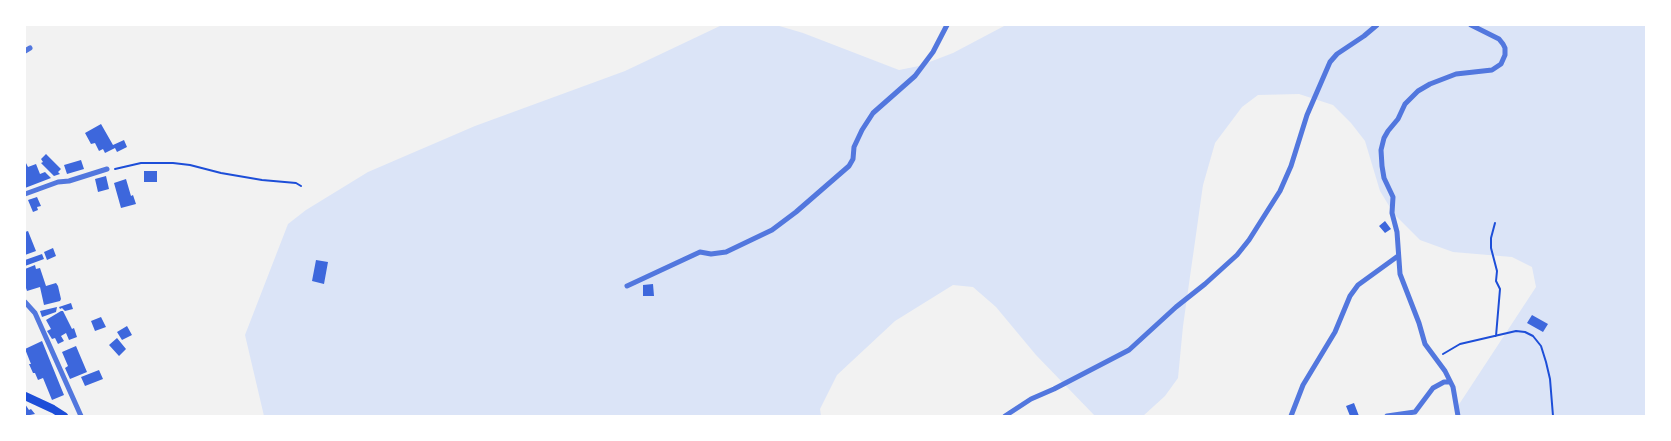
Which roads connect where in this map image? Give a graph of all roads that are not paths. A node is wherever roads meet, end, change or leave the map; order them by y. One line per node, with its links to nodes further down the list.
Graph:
1 (946, 25): 9 (street)
2 (1377, 25): 15 (street)
3 (1471, 25): 8 (street)
4 (30, 48): 5 (street)
5 (25, 51)
6 (107, 169): 7 (street)
7 (25, 194)
8 (1398, 256): 11 (street); 16 (street)
9 (627, 286)
10 (25, 302): 14 (street)
11 (1450, 382): 17 (street); 18 (street)
12 (25, 396): 13 (main road)
13 (64, 416)
14 (81, 416)
15 (1005, 416)
16 (1291, 416)
17 (1387, 416)
18 (1458, 416)

